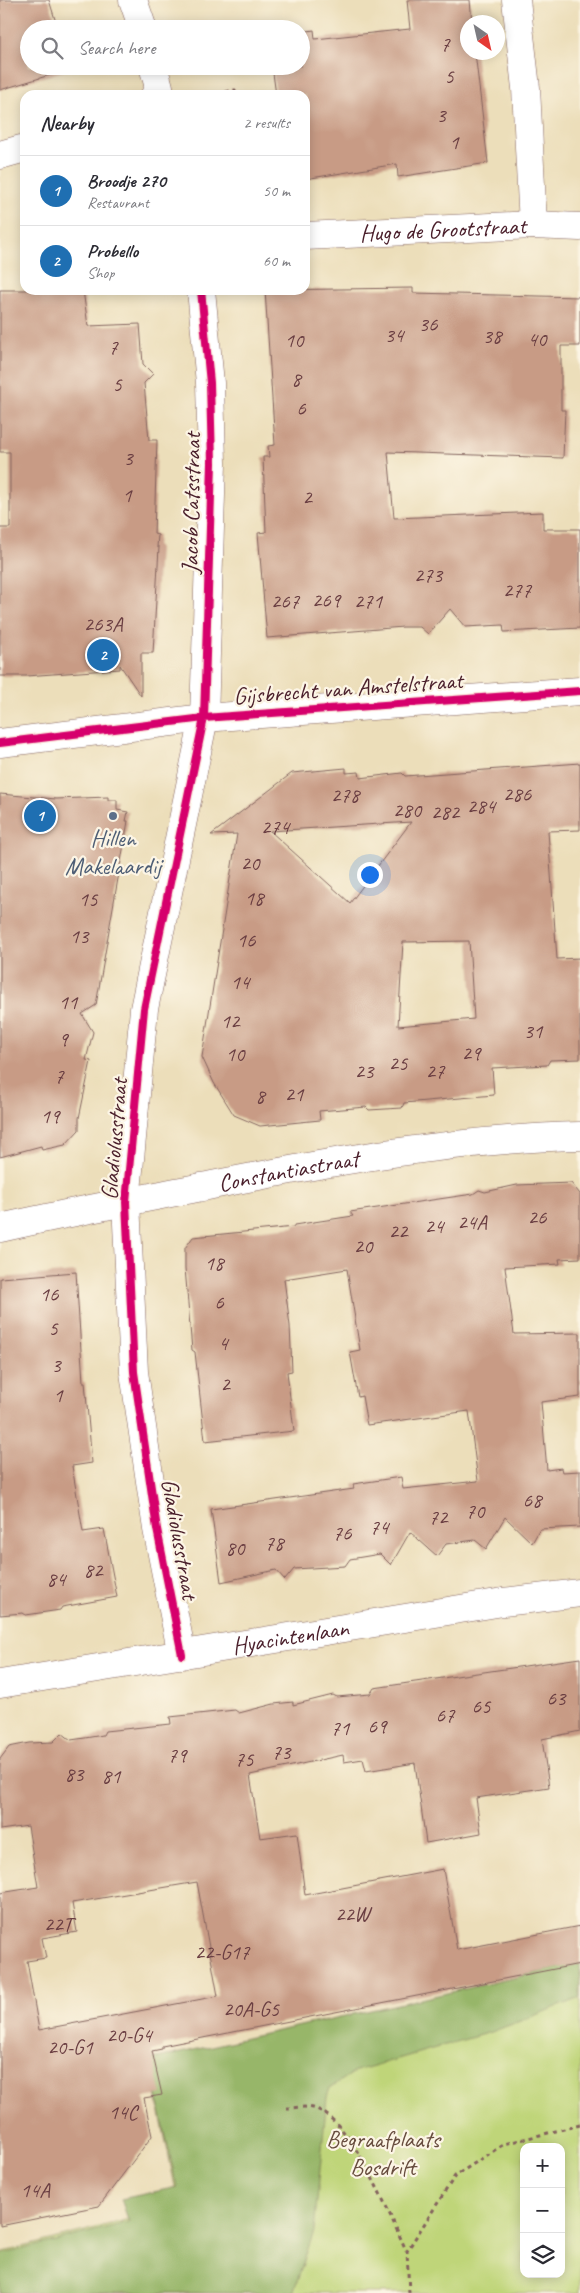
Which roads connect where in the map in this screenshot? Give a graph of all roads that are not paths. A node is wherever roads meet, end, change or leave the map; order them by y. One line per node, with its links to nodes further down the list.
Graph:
1 (134, 0): 3 (street)
2 (516, 0): 8 (street)
3 (140, 20)
4 (156, 75): 5 (street)
5 (158, 90)
6 (20, 149): 7 (street)
7 (0, 155)
8 (533, 225): 9 (street, Hugo de Grootstraat); 10 (street, Hugo de Grootstraat)
9 (580, 227)
10 (310, 236)
11 (201, 295): 13 (street, Jacob Catsstraat)
12 (580, 691): 13 (street, Gijsbrecht van Amstelstraat)
13 (204, 718): 14 (street, Gijsbrecht van Amstelstraat); 16 (street, Gladiolusstraat)
14 (0, 743)
15 (580, 1136): 16 (street, Constantiastraat)
16 (126, 1202): 17 (street, Constantiastraat); 19 (street, Gladiolusstraat)
17 (0, 1228)
18 (580, 1592): 19 (street, Hyacintenlaan)
19 (182, 1655): 20 (street, Hyacintenlaan)
20 (0, 1684)

